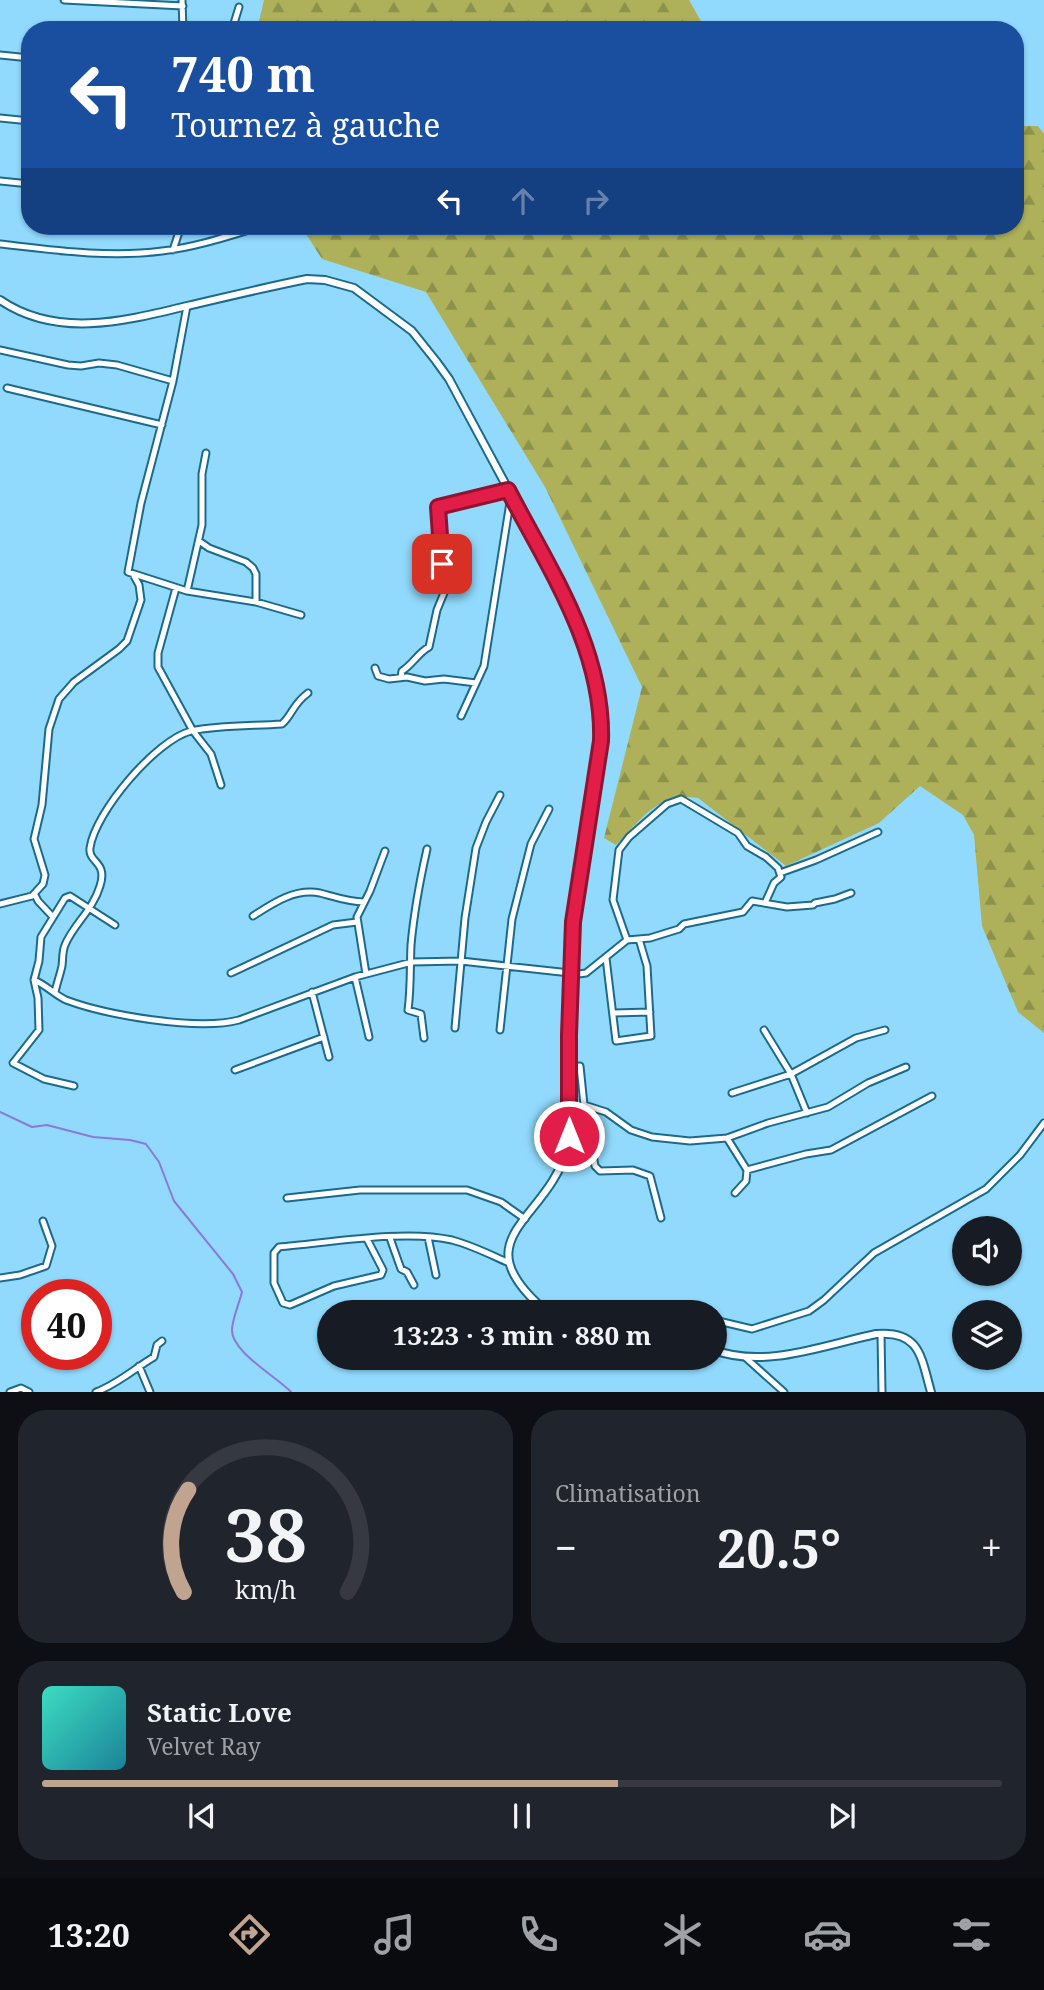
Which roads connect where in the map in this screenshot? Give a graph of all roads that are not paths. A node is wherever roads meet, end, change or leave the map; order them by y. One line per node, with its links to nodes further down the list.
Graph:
1 (64, 0): 2 (street)
2 (183, 3): 4 (street)
3 (239, 7): 5 (street)
4 (182, 21)
5 (235, 21)
6 (0, 55): 7 (street)
7 (21, 57)
8 (0, 118): 9 (street)
9 (21, 120)
10 (0, 180): 11 (street)
11 (21, 183)
12 (178, 235): 15 (street)
13 (232, 235): 15 (street)
14 (0, 244): 15 (street)
15 (173, 250)
16 (0, 300): 17 (street)
17 (187, 306): 19 (street); 23 (street)
18 (0, 349): 19 (street)
19 (173, 380): 21 (street)
20 (7, 388): 21 (street)
21 (162, 425): 25 (street)
22 (206, 453): 24 (street)
23 (510, 493): 31 (street); 32 (street); 61 (street)
24 (199, 541): 27 (street); 28 (street)
25 (134, 576): 26 (street); 44 (street)
26 (176, 588): 27 (street); 35 (street)
27 (187, 591): 28 (street)
28 (256, 602): 29 (street)
29 (301, 615)
30 (375, 668): 31 (street)
31 (401, 677): 32 (street)
32 (476, 683): 34 (street)
33 (308, 693): 35 (street)
34 (461, 716)
35 (193, 731): 36 (street); 48 (street)
36 (221, 785)
37 (500, 795): 56 (street)
38 (549, 809): 58 (street)
39 (878, 832): 42 (street)
40 (427, 849): 57 (street)
41 (385, 850): 45 (street)
42 (780, 873): 46 (street); 54 (street)
43 (850, 893): 46 (street)
44 (35, 894): 47 (street); 50 (street)
45 (364, 902): 49 (street); 51 (street)
46 (765, 903): 53 (street)
47 (0, 904)
48 (91, 908): 50 (street); 52 (street); 64 (street)
49 (253, 916)
50 (53, 917): 63 (street)
51 (357, 922): 59 (street); 60 (street)
52 (114, 925)
53 (639, 939): 54 (street); 66 (street)
54 (627, 940): 55 (street)
55 (606, 958): 61 (street); 67 (street)
56 (461, 961): 57 (street); 58 (street); 68 (street)
57 (412, 962): 60 (street); 74 (street)
58 (509, 968): 61 (street); 69 (street)
59 (231, 973)
60 (366, 974): 62 (street)
61 (571, 974): 76 (street)
62 (355, 977): 65 (street); 73 (street)
63 (34, 980): 64 (street); 80 (street)
64 (55, 992): 65 (street)
65 (312, 992): 72 (street)
66 (650, 1012): 67 (street); 67 (street)
67 (614, 1013)
68 (455, 1028)
69 (500, 1030)
70 (764, 1030): 79 (street)
71 (885, 1030): 79 (street)
72 (324, 1037): 75 (street); 78 (street)
73 (369, 1037)
74 (424, 1038)
75 (329, 1057)
76 (569, 1067): 83 (street); 90 (street)
77 (906, 1067): 84 (street)
78 (235, 1070)
79 (792, 1074): 81 (street); 84 (street)
80 (74, 1086)
81 (732, 1093)
82 (932, 1096): 87 (street)
83 (584, 1105): 86 (street); 91 (street)
84 (807, 1113): 86 (street)
85 (1044, 1123): 101 (street)
86 (727, 1138): 87 (street)
87 (747, 1170): 88 (street)
88 (735, 1193)
89 (287, 1198): 90 (street)
90 (525, 1219): 96 (street)
91 (661, 1219)
92 (43, 1221): 98 (street)
93 (428, 1237): 94 (street); 96 (street); 97 (street)
94 (390, 1238): 95 (street); 99 (street)
95 (367, 1239): 95 (street)
96 (507, 1262): 100 (street)
97 (436, 1275)
98 (0, 1278)
99 (414, 1285)
100 (534, 1300)
101 (727, 1323)
102 (880, 1334): 105 (street); 112 (street); 113 (street)
103 (162, 1341): 106 (street)
104 (727, 1353): 105 (street)
105 (746, 1358): 111 (street)
106 (139, 1366): 109 (street); 110 (street)
107 (10, 1391): 108 (street)
108 (29, 1391)
109 (96, 1391)
110 (150, 1391)
111 (785, 1391)
112 (882, 1391)
113 (931, 1391)

